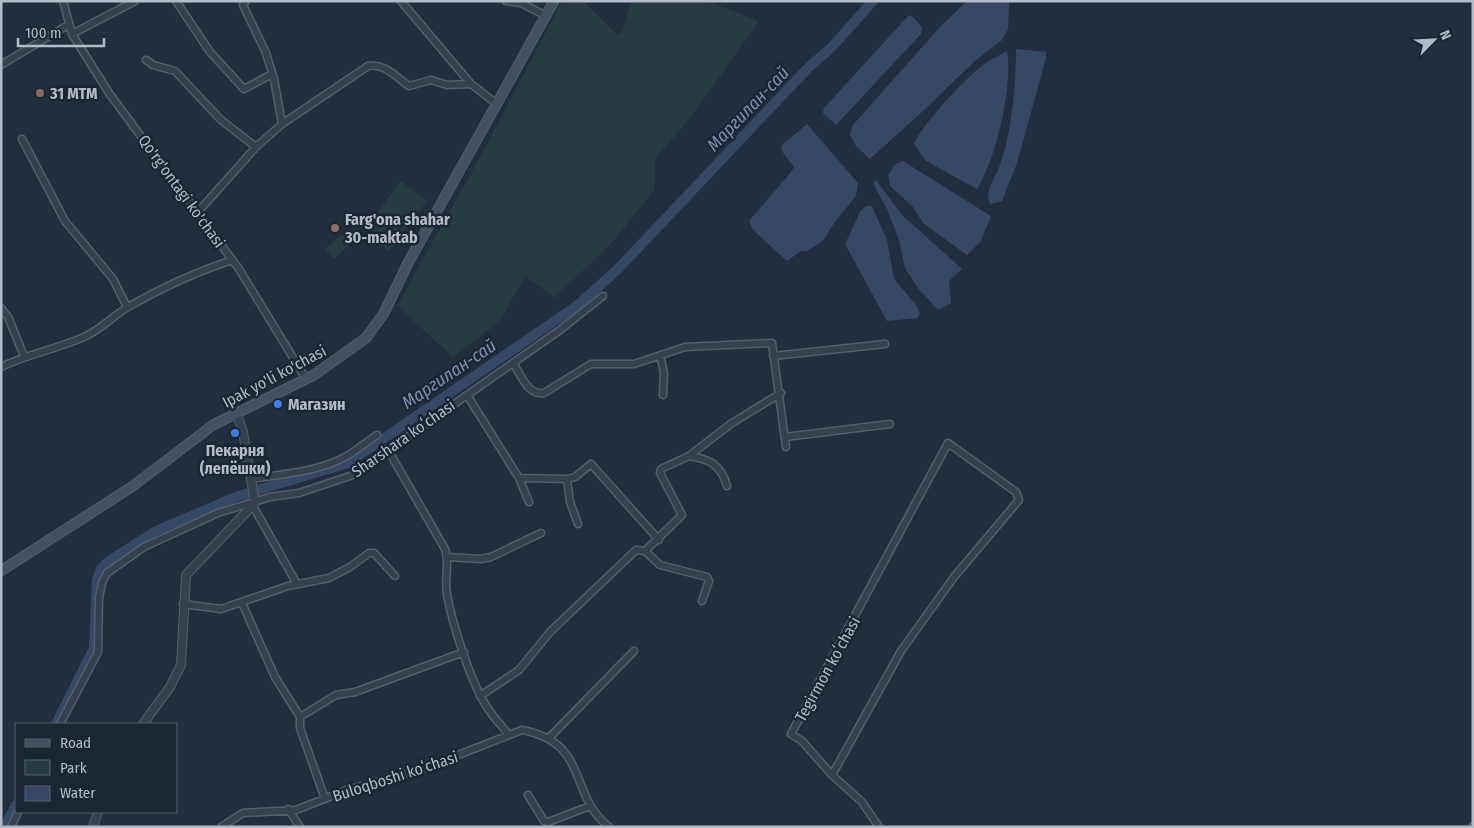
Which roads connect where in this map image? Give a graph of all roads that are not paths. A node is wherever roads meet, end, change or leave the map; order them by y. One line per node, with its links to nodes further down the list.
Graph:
1 (63, 1): 9 (street, Qo'rg'ontagi ko'chasi)
2 (135, 1): 10 (street)
3 (176, 1): 13 (street)
4 (246, 1): 13 (street)
5 (401, 1): 14 (street)
6 (506, 1): 8 (street)
7 (554, 1): 8 (main road, Ipak yo'li ko'chasi)
8 (546, 16): 15 (main road, Ipak yo'li ko'chasi)
9 (68, 25): 10 (street, Qo'rg'ontagi ko'chasi); 12 (street)
10 (72, 34): 19 (street, Qo'rg'ontagi ko'chasi)
11 (146, 60): 18 (street)
12 (1, 65)
13 (272, 74): 16 (street)
14 (471, 84): 15 (street); 16 (street)
15 (497, 104): 30 (main road, Ipak yo'li ko'chasi)
16 (282, 124): 18 (street)
17 (22, 139): 22 (street)
18 (256, 146): 19 (street)
19 (198, 212): 20 (street, Qo'rg'ontagi ko'chasi)
20 (232, 260): 22 (street); 30 (street, Qo'rg'ontagi ko'chasi)
21 (603, 296): 28 (street, Sharshara koʻchasi)
22 (128, 307): 26 (street)
23 (1, 308): 26 (street)
24 (884, 344): 27 (street)
25 (660, 355): 27 (street); 28 (street); 33 (street)
26 (24, 356): 29 (street)
27 (773, 356): 31 (street)
28 (513, 363): 32 (street, Sharshara koʻchasi)
29 (1, 367)
30 (306, 379): 34 (main road, Ipak yo'li ko'chasi)
31 (781, 393): 37 (street); 40 (street)
32 (467, 394): 39 (street, Sharshara koʻchasi); 41 (street)
33 (663, 395)
34 (237, 414): 42 (street); 52 (main road, Ipak yo'li ko'chasi)
35 (890, 424): 37 (street)
36 (377, 435): 42 (street)
37 (785, 437): 38 (street)
38 (786, 447)
39 (388, 450): 46 (street, Sharshara koʻchasi); 51 (street)
40 (689, 456): 44 (street); 49 (street)
41 (519, 478): 43 (street); 45 (street)
42 (251, 479): 46 (street)
43 (567, 479): 47 (street); 49 (street)
44 (727, 486)
45 (529, 502)
46 (254, 503): 54 (street); 57 (street, Sharshara koʻchasi); 62 (street)
47 (578, 524)
48 (542, 533): 51 (street)
49 (659, 540): 50 (street)
50 (645, 551): 55 (street); 60 (street)
51 (447, 557): 59 (street)
52 (1, 571)
53 (394, 576): 54 (street)
54 (297, 584): 56 (street)
55 (702, 601)
56 (242, 602): 57 (street); 61 (street)
57 (183, 604): 63 (street, Sharshara koʻchasi)
58 (634, 651): 65 (street)
59 (464, 652): 60 (street); 61 (street)
60 (480, 696): 64 (street)
61 (300, 717): 68 (street)
62 (61, 723)
63 (144, 723)
64 (508, 734): 65 (street, Buloqboshi koʻchasi); 68 (street, Buloqboshi koʻchasi)
65 (549, 738): 69 (street, Buloqboshi koʻchasi)
66 (832, 775): 66 (street, Tegirmon koʻchasi); 78 (street)
67 (528, 795): 69 (street)
68 (325, 799): 70 (street, Buloqboshi koʻchasi)
69 (590, 806): 77 (street, Buloqboshi koʻchasi)
70 (288, 809): 75 (street, Buloqboshi koʻchasi); 76 (street)
71 (18, 813): 74 (street)
72 (98, 813): 73 (street)
73 (95, 826)
74 (11, 827)
75 (221, 827)
76 (300, 827)
77 (609, 827)
78 (879, 827)

